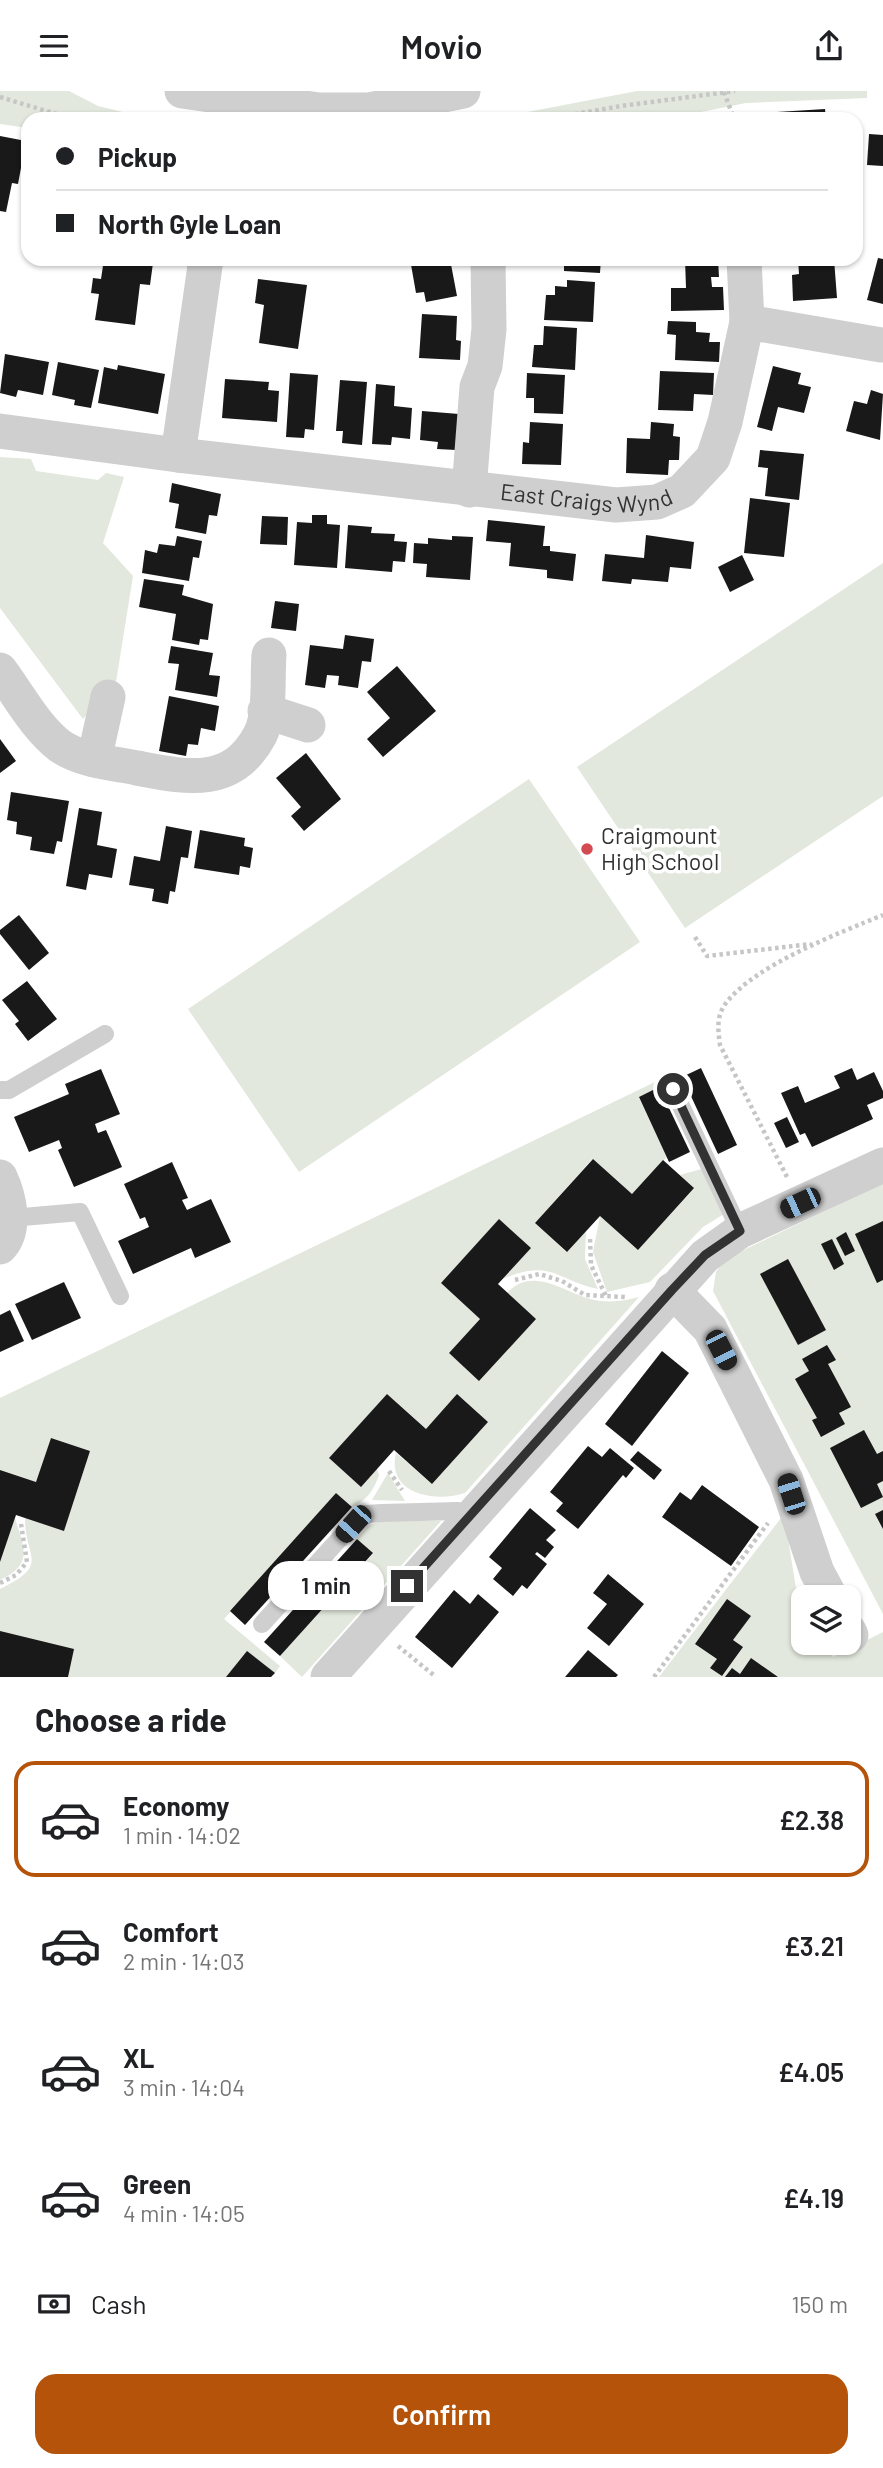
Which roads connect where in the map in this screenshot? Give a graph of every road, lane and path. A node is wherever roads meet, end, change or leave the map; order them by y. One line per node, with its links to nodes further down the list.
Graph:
1 (182, 91): 6 (street)
2 (463, 91): 6 (street)
3 (735, 91): 4 (path)
4 (724, 92): 8 (path); 9 (path)
5 (0, 97): 7 (path)
6 (226, 109)
7 (50, 112)
8 (587, 112)
9 (731, 112)
10 (205, 266): 16 (street)
11 (488, 266): 17 (street, East Craigs Wynd)
12 (744, 266): 13 (street, East Craigs Wynd)
13 (747, 321): 14 (street); 17 (street, East Craigs Wynd)
14 (881, 345)
15 (0, 431): 16 (street, East Craigs Wynd)
16 (178, 455): 17 (street, East Craigs Wynd)
17 (469, 489)
18 (269, 655): 21 (street)
19 (0, 670): 23 (street)
20 (107, 697): 23 (street)
21 (265, 711): 22 (street); 23 (street)
22 (308, 725)
23 (94, 759)
24 (883, 915): 26 (path)
25 (695, 937): 26 (path)
26 (815, 944): 32 (path)
27 (105, 1034): 29 (lane)
28 (673, 1089): 33 (lane)
29 (0, 1090)
30 (883, 1165): 32 (street)
31 (0, 1177): 34 (street)
32 (800, 1203): 33 (street)
33 (740, 1231): 39 (street)
34 (6, 1232): 37 (lane)
35 (590, 1238): 38 (path)
36 (515, 1280): 38 (path)
37 (120, 1296)
38 (606, 1297): 39 (path)
39 (664, 1298): 40 (street); 41 (street)
40 (791, 1494): 44 (street); 49 (path)
41 (471, 1514): 45 (lane); 46 (street)
42 (21, 1524): 43 (path)
43 (0, 1583)
44 (824, 1585)
45 (262, 1624)
46 (374, 1625): 47 (street); 48 (path)
47 (328, 1677)
48 (436, 1677)
49 (654, 1677)

